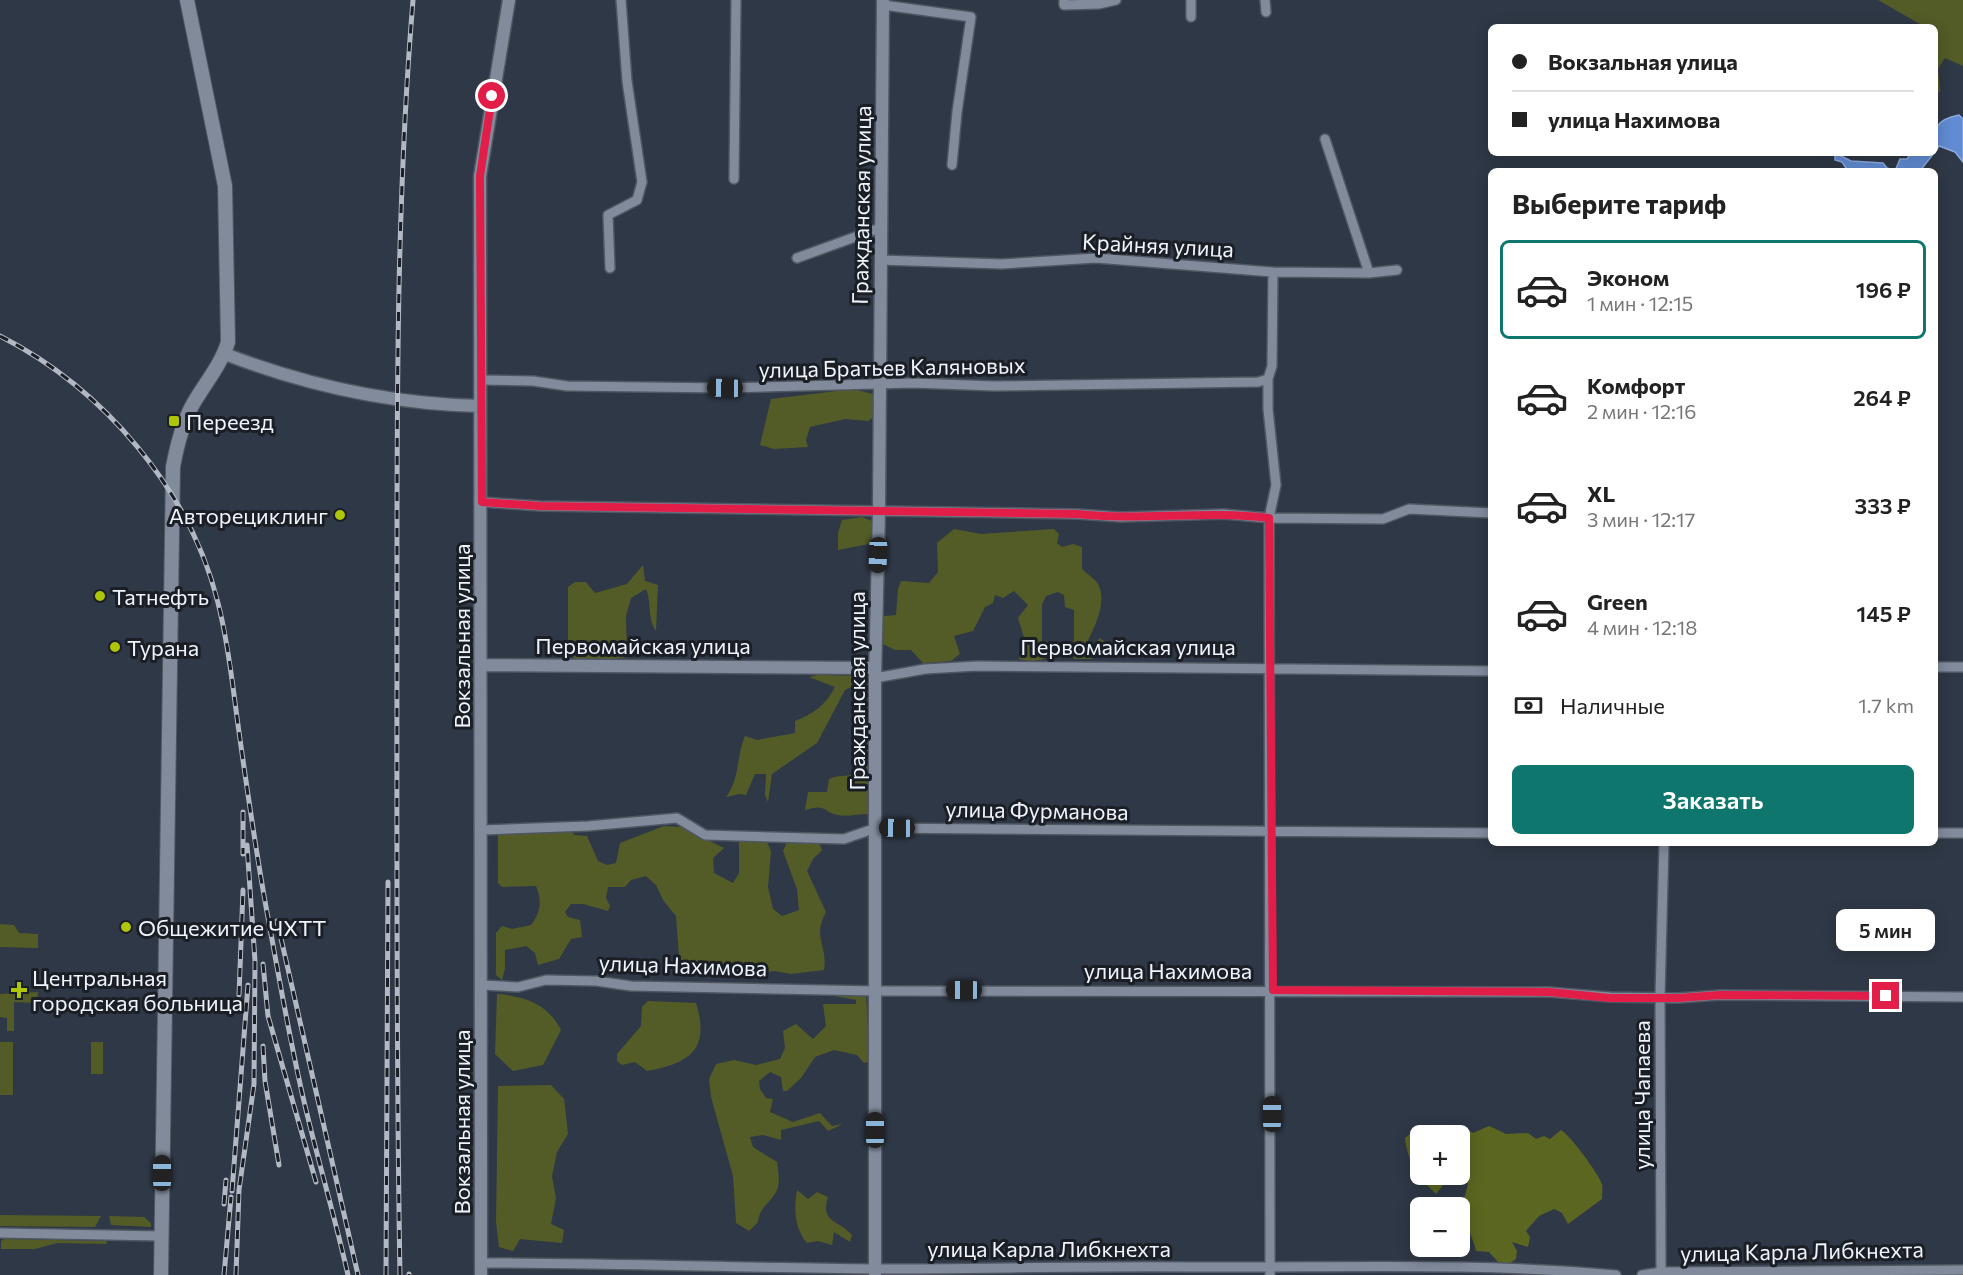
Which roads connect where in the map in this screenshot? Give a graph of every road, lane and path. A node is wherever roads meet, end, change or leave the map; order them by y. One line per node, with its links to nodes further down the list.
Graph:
1 (187, 0): 22 (main road)
2 (509, 0): 23 (street, Вокзальная улица)
3 (621, 0): 18 (street)
4 (736, 0): 14 (street)
5 (1064, 0): 8 (street)
6 (1191, 0): 11 (street)
7 (1265, 0): 10 (street)
8 (1116, 1)
9 (883, 3): 13 (street); 15 (street, Гражданская улица)
10 (1266, 12)
11 (1191, 17)
12 (1325, 139): 21 (street)
13 (952, 165)
14 (734, 178)
15 (880, 228): 16 (street); 17 (street, Гражданская улица)
16 (797, 258)
17 (880, 260): 20 (street, Крайняя улица); 25 (street, Гражданская улица)
18 (609, 268)
19 (1397, 270): 21 (street, Крайняя улица)
20 (1273, 272): 21 (street, Крайняя улица); 24 (street)
21 (1369, 273)
22 (225, 354): 26 (street); 50 (main road)
23 (480, 380): 25 (street, улица Братьев Каляновых); 26 (street, Вокзальная улица)
24 (1268, 380): 25 (street, улица Братьев Каляновых); 30 (street)
25 (881, 385): 28 (street, Гражданская улица)
26 (480, 406): 27 (street, Вокзальная улица)
27 (482, 502): 28 (street); 31 (street, Вокзальная улица)
28 (879, 510): 30 (street); 36 (street, Гражданская улица)
29 (1488, 513): 30 (street)
30 (1269, 518): 32 (street)
31 (482, 665): 36 (street, Первомайская улица); 38 (street, Вокзальная улица)
32 (1269, 667): 35 (street, Первомайская улица); 36 (street, Первомайская улица); 39 (street)
33 (1938, 667): 34 (street)
34 (1963, 667)
35 (1488, 671)
36 (875, 673): 37 (street, Гражданская улица)
37 (876, 828): 38 (street, улица Фурманова); 39 (street, улица Фурманова); 46 (street, Гражданская улица)
38 (482, 830): 44 (street, Вокзальная улица)
39 (1273, 832): 40 (street, улица Фурманова); 45 (street)
40 (1488, 833)
41 (1938, 833): 42 (street)
42 (1963, 833)
43 (1664, 846): 47 (street, улица Чапаева)
44 (482, 985): 46 (street, улица Нахимова); 51 (street, Вокзальная улица)
45 (1273, 990): 46 (street, улица Нахимова); 47 (street, улица Нахимова); 53 (street)
46 (876, 991): 54 (street, Гражданская улица)
47 (1660, 996): 48 (street, улица Нахимова); 57 (street, улица Чапаева)
48 (1963, 997)
49 (0, 1233): 50 (street)
50 (161, 1236): 58 (main road)
51 (481, 1269): 54 (street, улица Карла Либкнехта)
52 (1963, 1270): 55 (street, улица Карла Либкнехта)
53 (1270, 1271): 54 (street, улица Карла Либкнехта); 59 (street, улица Карла Либкнехта)
54 (875, 1272)
55 (1935, 1272): 56 (street, улица Карла Либкнехта)
56 (1818, 1273): 57 (street, улица Карла Либкнехта)
57 (1661, 1274): 60 (street, улица Карла Либкнехта)
58 (161, 1275)
59 (1616, 1275)
60 (1642, 1275)

